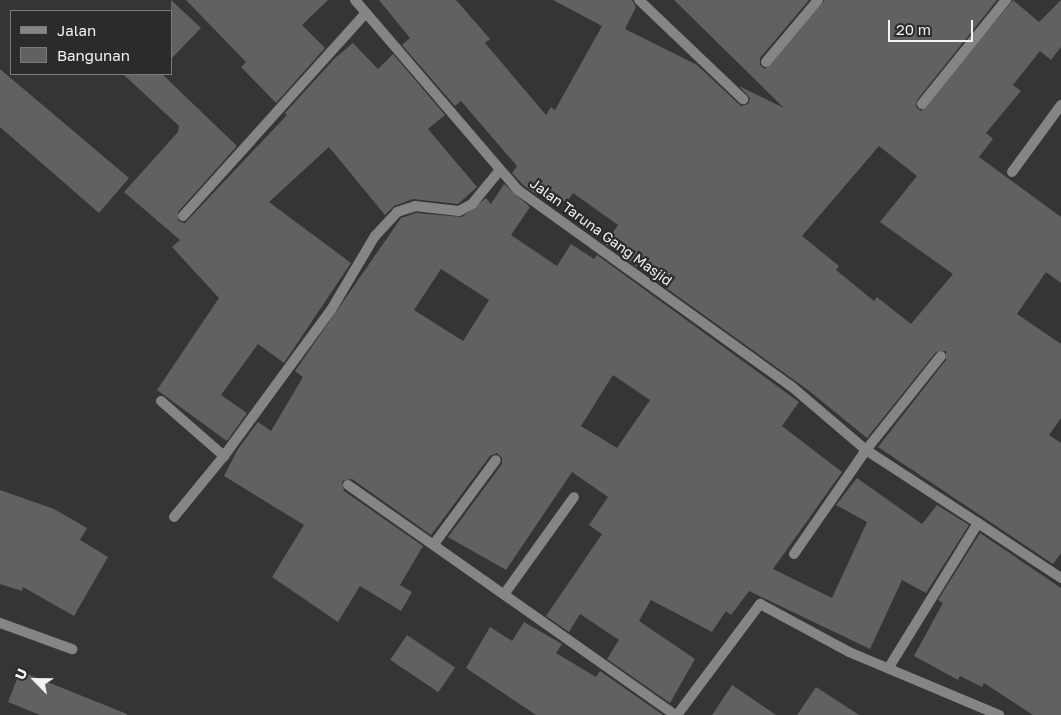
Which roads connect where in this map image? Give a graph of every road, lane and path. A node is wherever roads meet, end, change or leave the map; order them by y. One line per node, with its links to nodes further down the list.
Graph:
1 (355, 0): 5 (street, Jalan Taruna Gang Masjid)
2 (639, 0): 7 (street)
3 (818, 0): 6 (street)
4 (1006, 0): 8 (street)
5 (366, 13): 10 (street, Jalan Taruna Gang Masjid); 12 (street)
6 (766, 62)
7 (743, 98)
8 (922, 104)
9 (1061, 105): 11 (street)
10 (500, 170): 15 (street, Jalan Taruna Gang Masjid); 16 (street)
11 (1012, 172)
12 (183, 216)
13 (941, 356): 15 (street)
14 (162, 401): 16 (street)
15 (866, 450): 21 (street, Jalan Taruna Gang Masjid); 23 (street)
16 (224, 456): 20 (street)
17 (496, 460): 22 (street)
18 (348, 485): 22 (street)
19 (574, 497): 25 (street)
20 (174, 517)
21 (978, 523): 24 (street, Jalan Taruna Gang Masjid); 28 (street)
22 (434, 544): 25 (street)
23 (794, 554)
24 (1061, 578)
25 (505, 593): 29 (street)
26 (0, 623): 27 (street)
27 (72, 649)
28 (889, 667): 29 (street); 30 (street)
29 (676, 715)
30 (998, 715)

